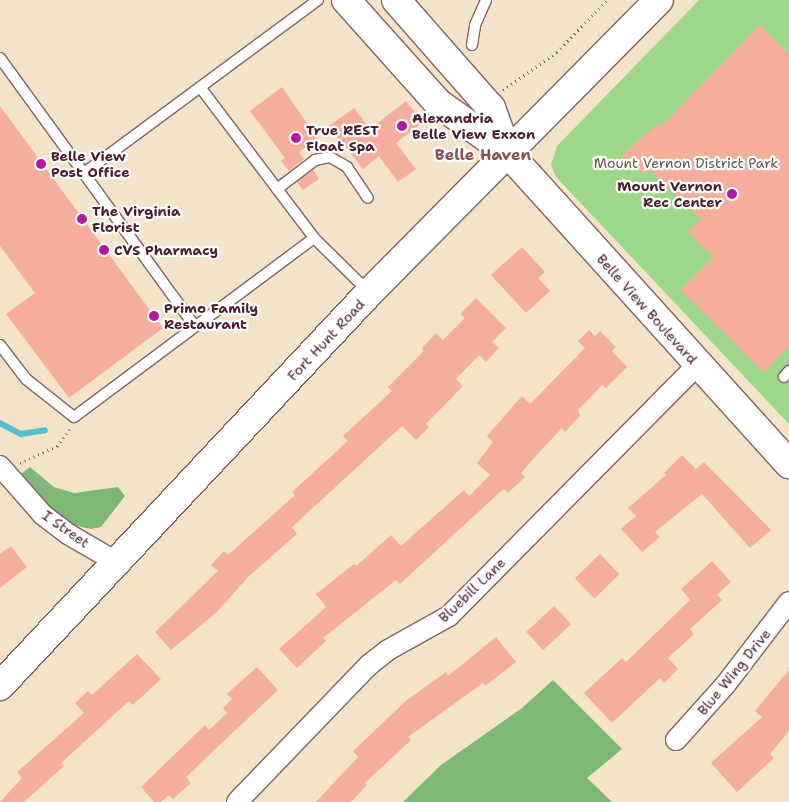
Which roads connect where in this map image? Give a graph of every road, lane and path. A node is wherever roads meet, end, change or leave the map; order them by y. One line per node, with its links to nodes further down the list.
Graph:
1 (318, 0): 7 (lane)
2 (346, 0): 12 (main road, Belle View Boulevard)
3 (396, 0): 11 (main road, Belle View Boulevard)
4 (607, 0): 11 (path)
5 (659, 0): 12 (main road, Fort Hunt Road)
6 (487, 1): 8 (lane)
7 (305, 4): 10 (lane)
8 (472, 45)
9 (0, 58): 13 (lane)
10 (200, 87): 13 (lane); 14 (lane)
11 (488, 104): 12 (main road, Belle View Boulevard)
12 (507, 152): 17 (main road, Fort Hunt Road); 20 (main road, Belle View Boulevard)
13 (84, 173): 18 (lane)
14 (277, 189): 15 (lane); 16 (lane)
15 (368, 198)
16 (314, 238): 17 (lane); 18 (lane)
17 (369, 292): 24 (main road, Fort Hunt Road)
18 (195, 326): 21 (lane)
19 (0, 345): 21 (lane)
20 (696, 365): 22 (main road, Belle View Boulevard); 28 (street, Bluebill Lane)
21 (74, 417): 23 (path)
22 (789, 464)
23 (3, 474): 24 (street, I Street)
24 (118, 563): 26 (main road, Fort Hunt Road)
25 (789, 602): 27 (street, Blue Wing Drive)
26 (0, 686)
27 (676, 740)
28 (237, 802)

